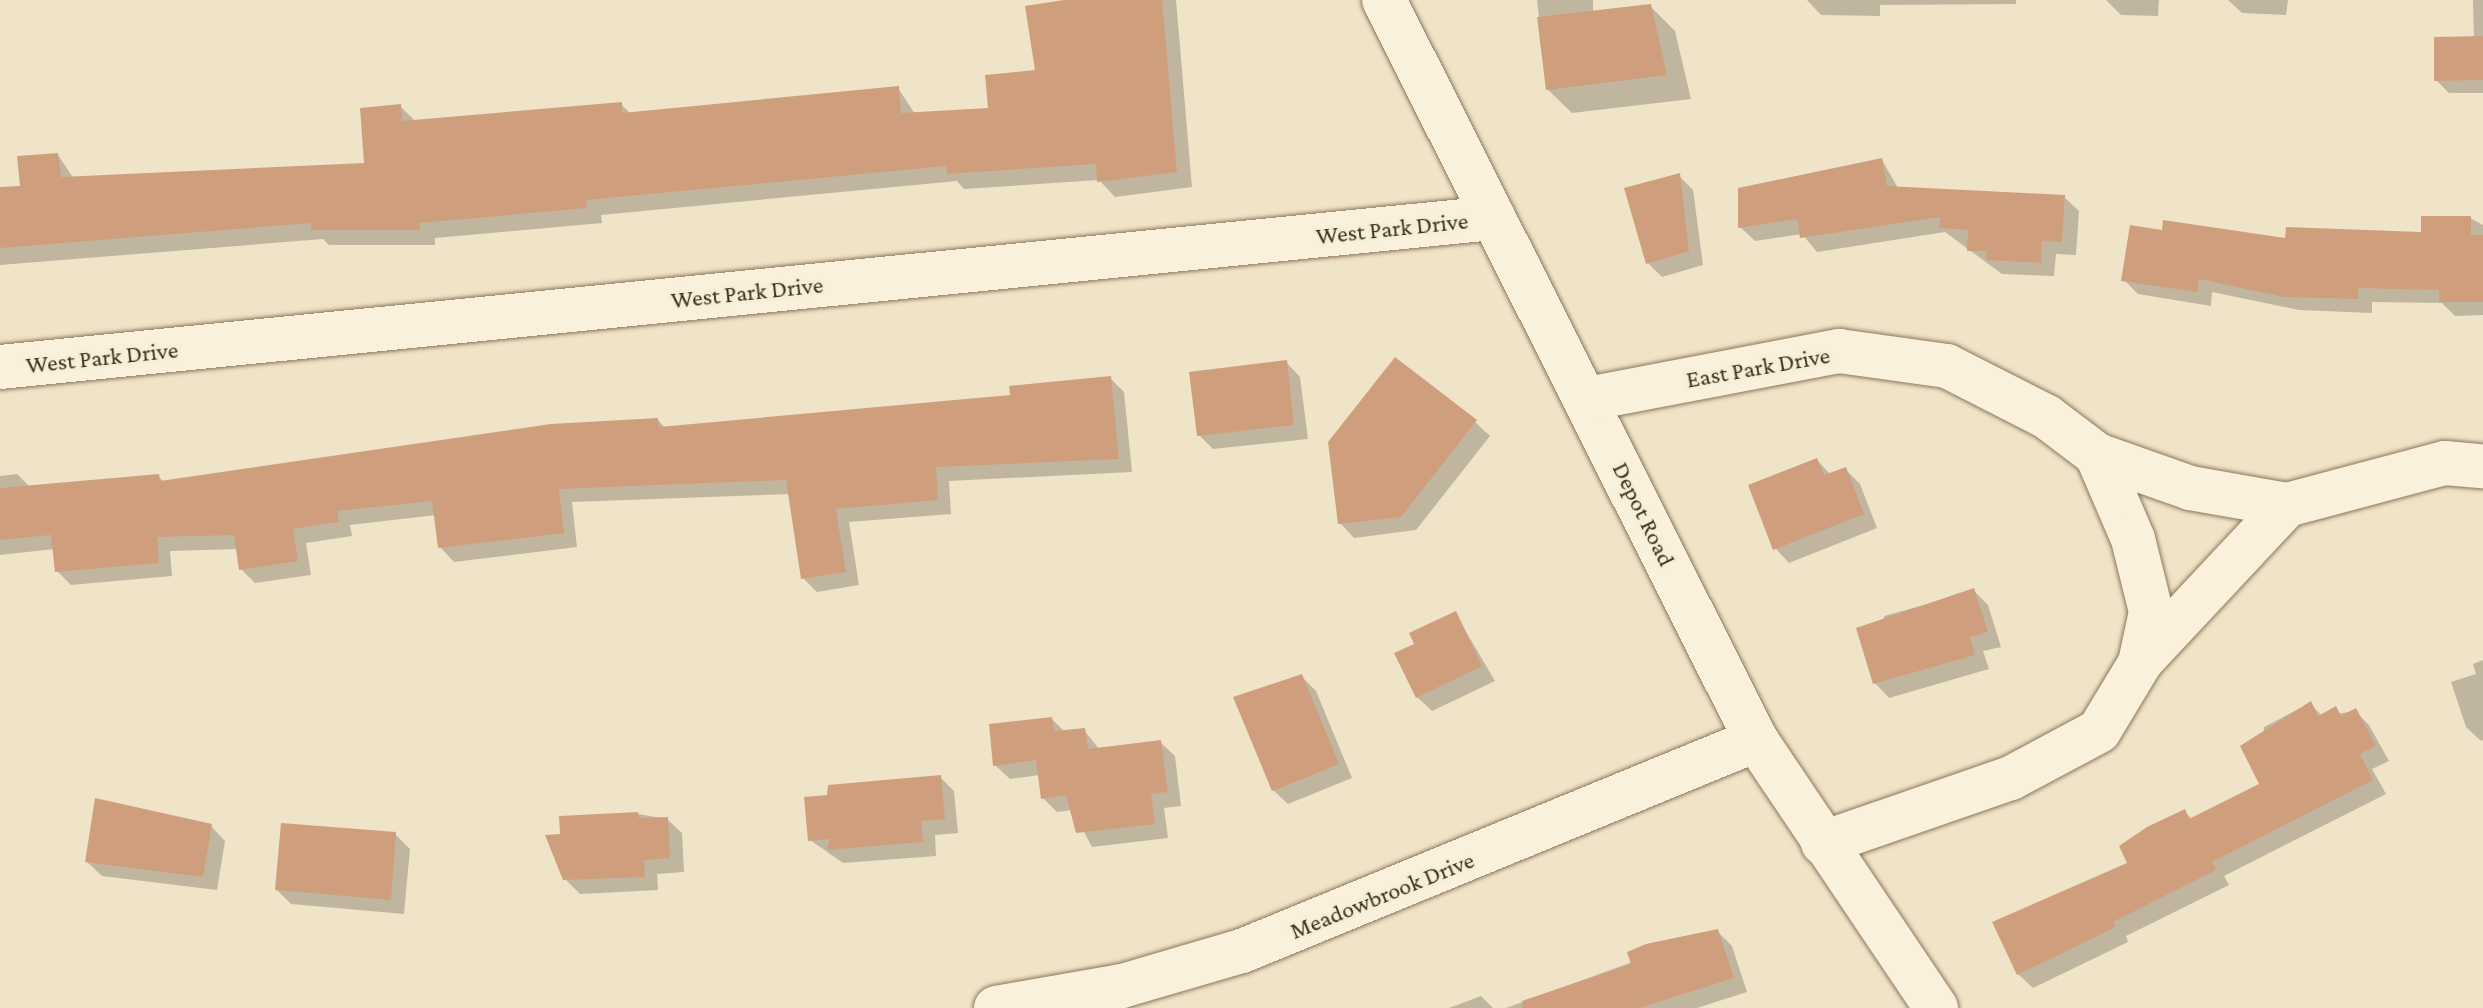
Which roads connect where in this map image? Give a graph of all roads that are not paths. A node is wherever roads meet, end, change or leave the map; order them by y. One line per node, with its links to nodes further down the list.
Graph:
1 (1384, 0): 2 (street, Depot Road)
2 (1494, 218): 3 (street, West Park Drive); 4 (street, Depot Road)
3 (0, 367)
4 (1587, 399): 5 (street, East Park Drive); 9 (street, Depot Road)
5 (2097, 455): 7 (street, East Park Drive); 8 (street, East Park Drive)
6 (2483, 466): 7 (street, East Park Drive)
7 (2287, 505): 8 (street, East Park Drive)
8 (2140, 663): 10 (street, East Park Drive)
9 (1756, 740): 10 (street, Depot Road); 11 (street, Meadowbrook Drive)
10 (1823, 843): 12 (street, Depot Road)
11 (996, 1008)
12 (1936, 1008)

